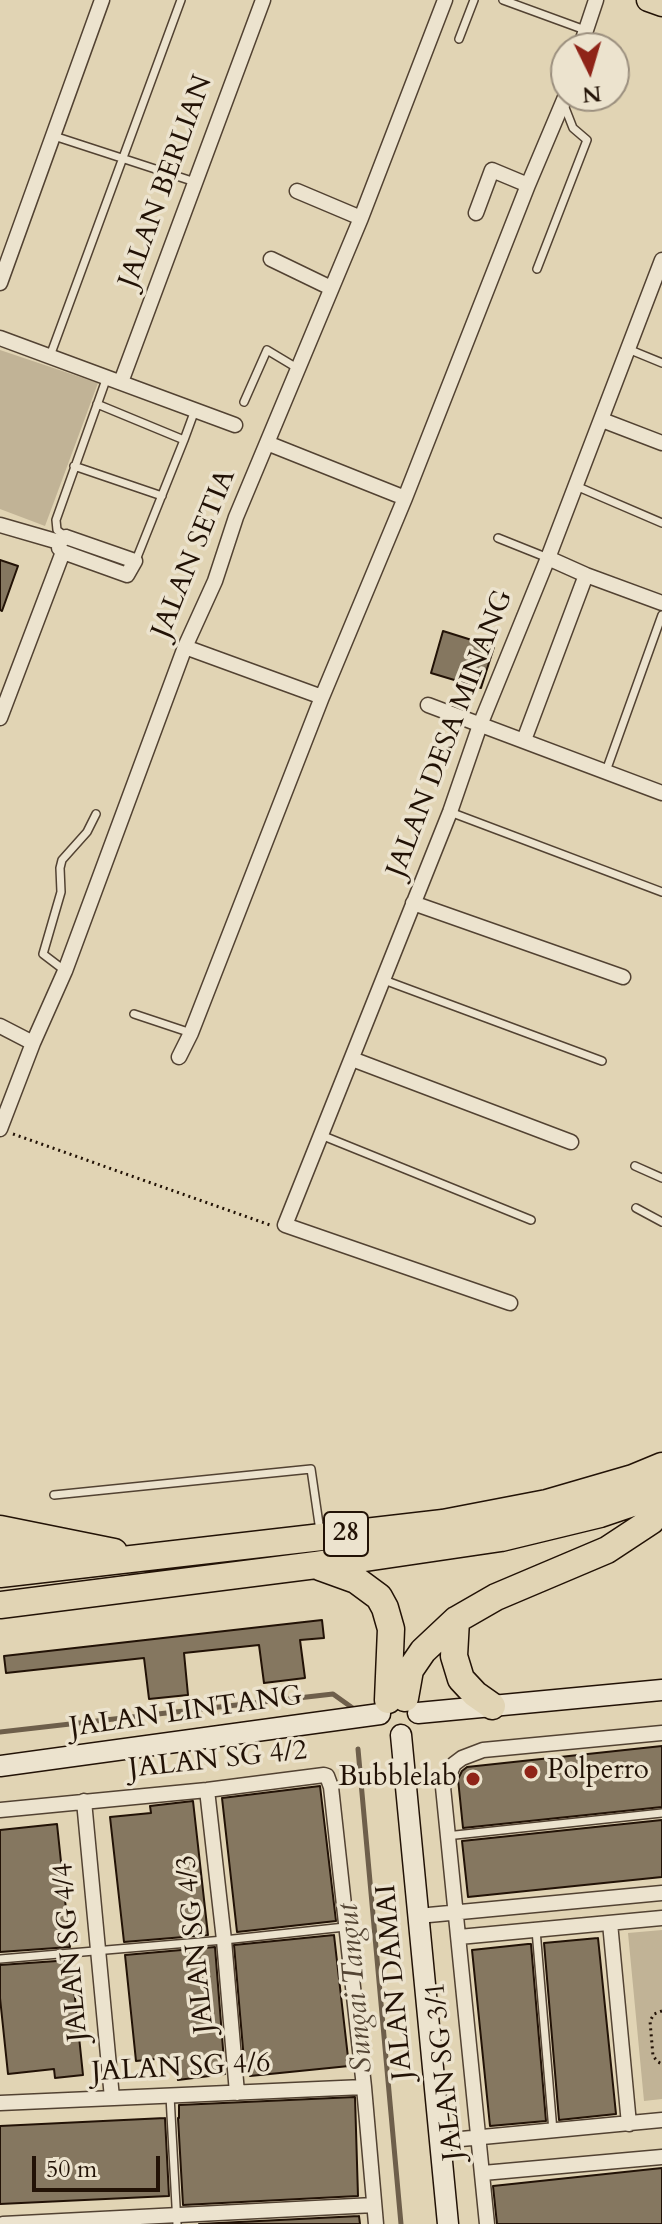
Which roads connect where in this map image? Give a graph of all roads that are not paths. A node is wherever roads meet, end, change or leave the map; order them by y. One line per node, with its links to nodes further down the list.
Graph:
1 (102, 0): 14 (street)
2 (181, 0): 15 (lane)
3 (263, 0): 16 (street, JALAN BERLIAN)
4 (445, 0): 20 (street, JALAN SETIA)
5 (474, 0): 11 (lane)
6 (503, 0): 10 (lane)
7 (596, 0): 10 (street)
8 (648, 0): 9 (main road)
9 (662, 5)
10 (585, 30)
11 (459, 39)
12 (559, 112): 17 (street)
13 (569, 112): 23 (lane)
14 (54, 136): 15 (lane); 24 (street)
15 (123, 158): 16 (lane); 29 (lane)
16 (195, 182): 32 (street, JALAN BERLIAN)
17 (528, 185): 19 (street); 44 (street)
18 (297, 191): 20 (street)
19 (476, 213)
20 (361, 218): 26 (street, JALAN SETIA)
21 (271, 259): 26 (street)
22 (662, 260): 25 (street, JALAN DESA MINANG)
23 (537, 269)
24 (0, 283)
25 (658, 283): 28 (street, JALAN DESA MINANG)
26 (331, 288): 31 (street, JALAN SETIA)
27 (0, 338): 29 (street)
28 (628, 349): 30 (lane); 36 (street, JALAN DESA MINANG)
29 (50, 356): 32 (street)
30 (662, 363)
31 (297, 368): 33 (lane); 39 (street, JALAN SETIA)
32 (114, 380): 34 (lane); 35 (street)
33 (244, 402)
34 (97, 404): 38 (lane); 41 (lane)
35 (195, 410): 37 (street); 38 (lane)
36 (602, 420): 40 (street); 42 (street, JALAN DESA MINANG)
37 (235, 425)
38 (184, 440): 43 (lane)
39 (267, 443): 44 (street); 54 (street, JALAN SETIA)
40 (662, 443)
41 (74, 466): 43 (lane); 48 (lane)
42 (574, 486): 45 (lane); 49 (street, JALAN DESA MINANG)
43 (162, 496): 50 (lane)
44 (405, 498): 55 (street)
45 (662, 523)
46 (0, 525): 48 (street)
47 (498, 538): 49 (lane)
48 (62, 545): 50 (street); 57 (street)
49 (548, 558): 51 (street); 58 (street, JALAN DESA MINANG)
50 (131, 568)
51 (586, 575): 52 (street); 59 (street)
52 (662, 603)
53 (662, 615): 60 (lane)
54 (185, 647): 55 (street); 66 (street, JALAN SETIA)
55 (322, 697): 71 (street)
56 (428, 705): 58 (street)
57 (0, 718)
58 (480, 725): 59 (street); 62 (street, JALAN DESA MINANG)
59 (524, 740): 60 (street)
60 (606, 771): 61 (street)
61 (662, 793)
62 (450, 812): 64 (lane); 65 (street, JALAN DESA MINANG)
63 (96, 814): 66 (lane)
64 (662, 892)
65 (413, 903): 67 (street); 68 (street, JALAN DESA MINANG)
66 (65, 971): 72 (street, JALAN SETIA)
67 (623, 977)
68 (384, 980): 74 (street, JALAN DESA MINANG); 75 (lane)
69 (134, 1014): 71 (lane)
70 (0, 1026): 72 (street)
71 (191, 1033): 73 (street)
72 (33, 1043): 76 (street, JALAN SETIA)
73 (179, 1057)
74 (352, 1059): 77 (street, JALAN DESA MINANG); 78 (street)
75 (602, 1061)
76 (0, 1129)
77 (321, 1135): 82 (lane); 84 (street, JALAN DESA MINANG)
78 (571, 1142)
79 (635, 1166): 80 (lane)
80 (662, 1178)
81 (636, 1208): 83 (lane)
82 (531, 1220)
83 (662, 1222)
84 (510, 1303)
85 (662, 1466): 90 (highway, 28)
86 (662, 1493): 93 (highway, 28)
87 (54, 1495): 90 (lane)
88 (662, 1507): 96 (highway)
89 (0, 1529): 92 (highway)
90 (320, 1538): 92 (highway, 28)
91 (0, 1549): 92 (highway)
92 (138, 1557): 94 (highway, 28)
93 (316, 1565): 95 (highway, 28); 98 (highway)
94 (0, 1574)
95 (0, 1605)
96 (456, 1620): 98 (highway); 99 (highway)
97 (662, 1690): 99 (street, JALAN LINTANG)
98 (398, 1706): 99 (street, JALAN LINTANG); 101 (street); 101 (street); 102 (street, JALAN LINTANG)
99 (492, 1706)
100 (662, 1733): 107 (street, JALAN SG 3/1)
101 (401, 1735): 110 (street, JALAN DAMAI)
102 (0, 1766)
103 (207, 1790): 104 (street, JALAN SG 4/2); 113 (street, JALAN SG 4/2); 116 (street, JALAN SG 4/3)
104 (84, 1801): 105 (street, JALAN SG 4/2); 117 (street, JALAN SG 4/4)
105 (0, 1810)
106 (662, 1813): 107 (lane)
107 (446, 1836): 109 (street, JALAN SG 3/1)
108 (662, 1893): 109 (street)
109 (455, 1913): 110 (street); 115 (street, JALAN SG 3/1)
110 (418, 1916): 128 (street, JALAN DAMAI)
111 (662, 1918): 112 (street)
112 (610, 1923): 114 (street); 125 (street)
113 (345, 1927): 116 (lane); 119 (street, JALAN SG 4/2)
114 (536, 1930): 115 (street); 126 (lane)
115 (459, 1937): 127 (street, JALAN SG 3/1)
116 (224, 1940): 117 (lane); 120 (street, JALAN SG 4/3)
117 (98, 1951): 118 (lane); 122 (street, JALAN SG 4/4)
118 (0, 1959)
119 (364, 2087): 120 (street, JALAN SG 4/6); 131 (street, JALAN SG 4/2)
120 (237, 2093): 121 (street, JALAN SG 4/6)
121 (170, 2096): 122 (street, JALAN SG 4/6); 132 (lane)
122 (112, 2098): 123 (street, JALAN SG 4/6)
123 (0, 2103)
124 (662, 2120): 125 (street)
125 (629, 2124): 126 (street)
126 (553, 2131): 127 (street)
127 (479, 2138): 128 (street); 130 (street, JALAN SG 3/1)
128 (440, 2141): 135 (street, JALAN DAMAI)
129 (662, 2157): 130 (street)
130 (483, 2173): 136 (street, JALAN SG 3/1)
131 (374, 2205): 132 (street); 134 (street, JALAN SG 4/2)
132 (176, 2220): 133 (street)
133 (3, 2224)
134 (376, 2224)
135 (448, 2224)
136 (487, 2224)

